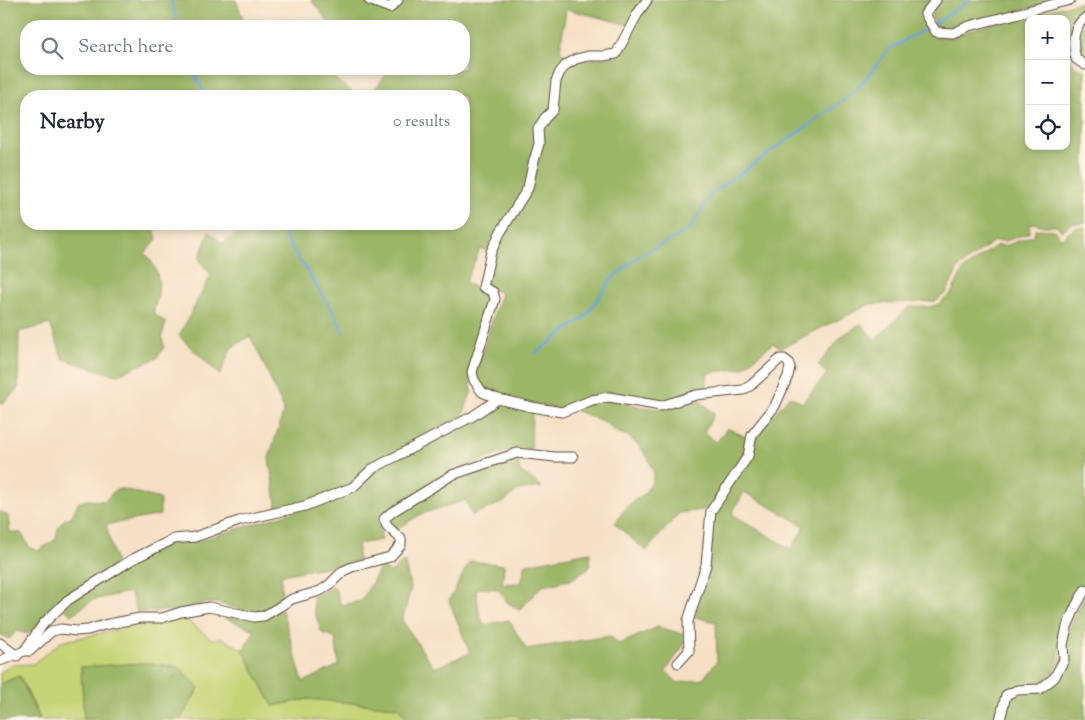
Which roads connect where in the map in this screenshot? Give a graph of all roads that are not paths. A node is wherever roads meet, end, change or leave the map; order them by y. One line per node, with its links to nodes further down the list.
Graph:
1 (369, 0): 2 (street)
2 (398, 0)
3 (647, 0): 8 (street)
4 (936, 0): 5 (street)
5 (1070, 0)
6 (1085, 18): 7 (street)
7 (1085, 65)
8 (498, 399): 12 (street); 14 (street)
9 (572, 457): 12 (street)
10 (1085, 590): 15 (street)
11 (0, 643): 12 (street)
12 (21, 654): 13 (street)
13 (0, 661)
14 (678, 663)
15 (1000, 720)

